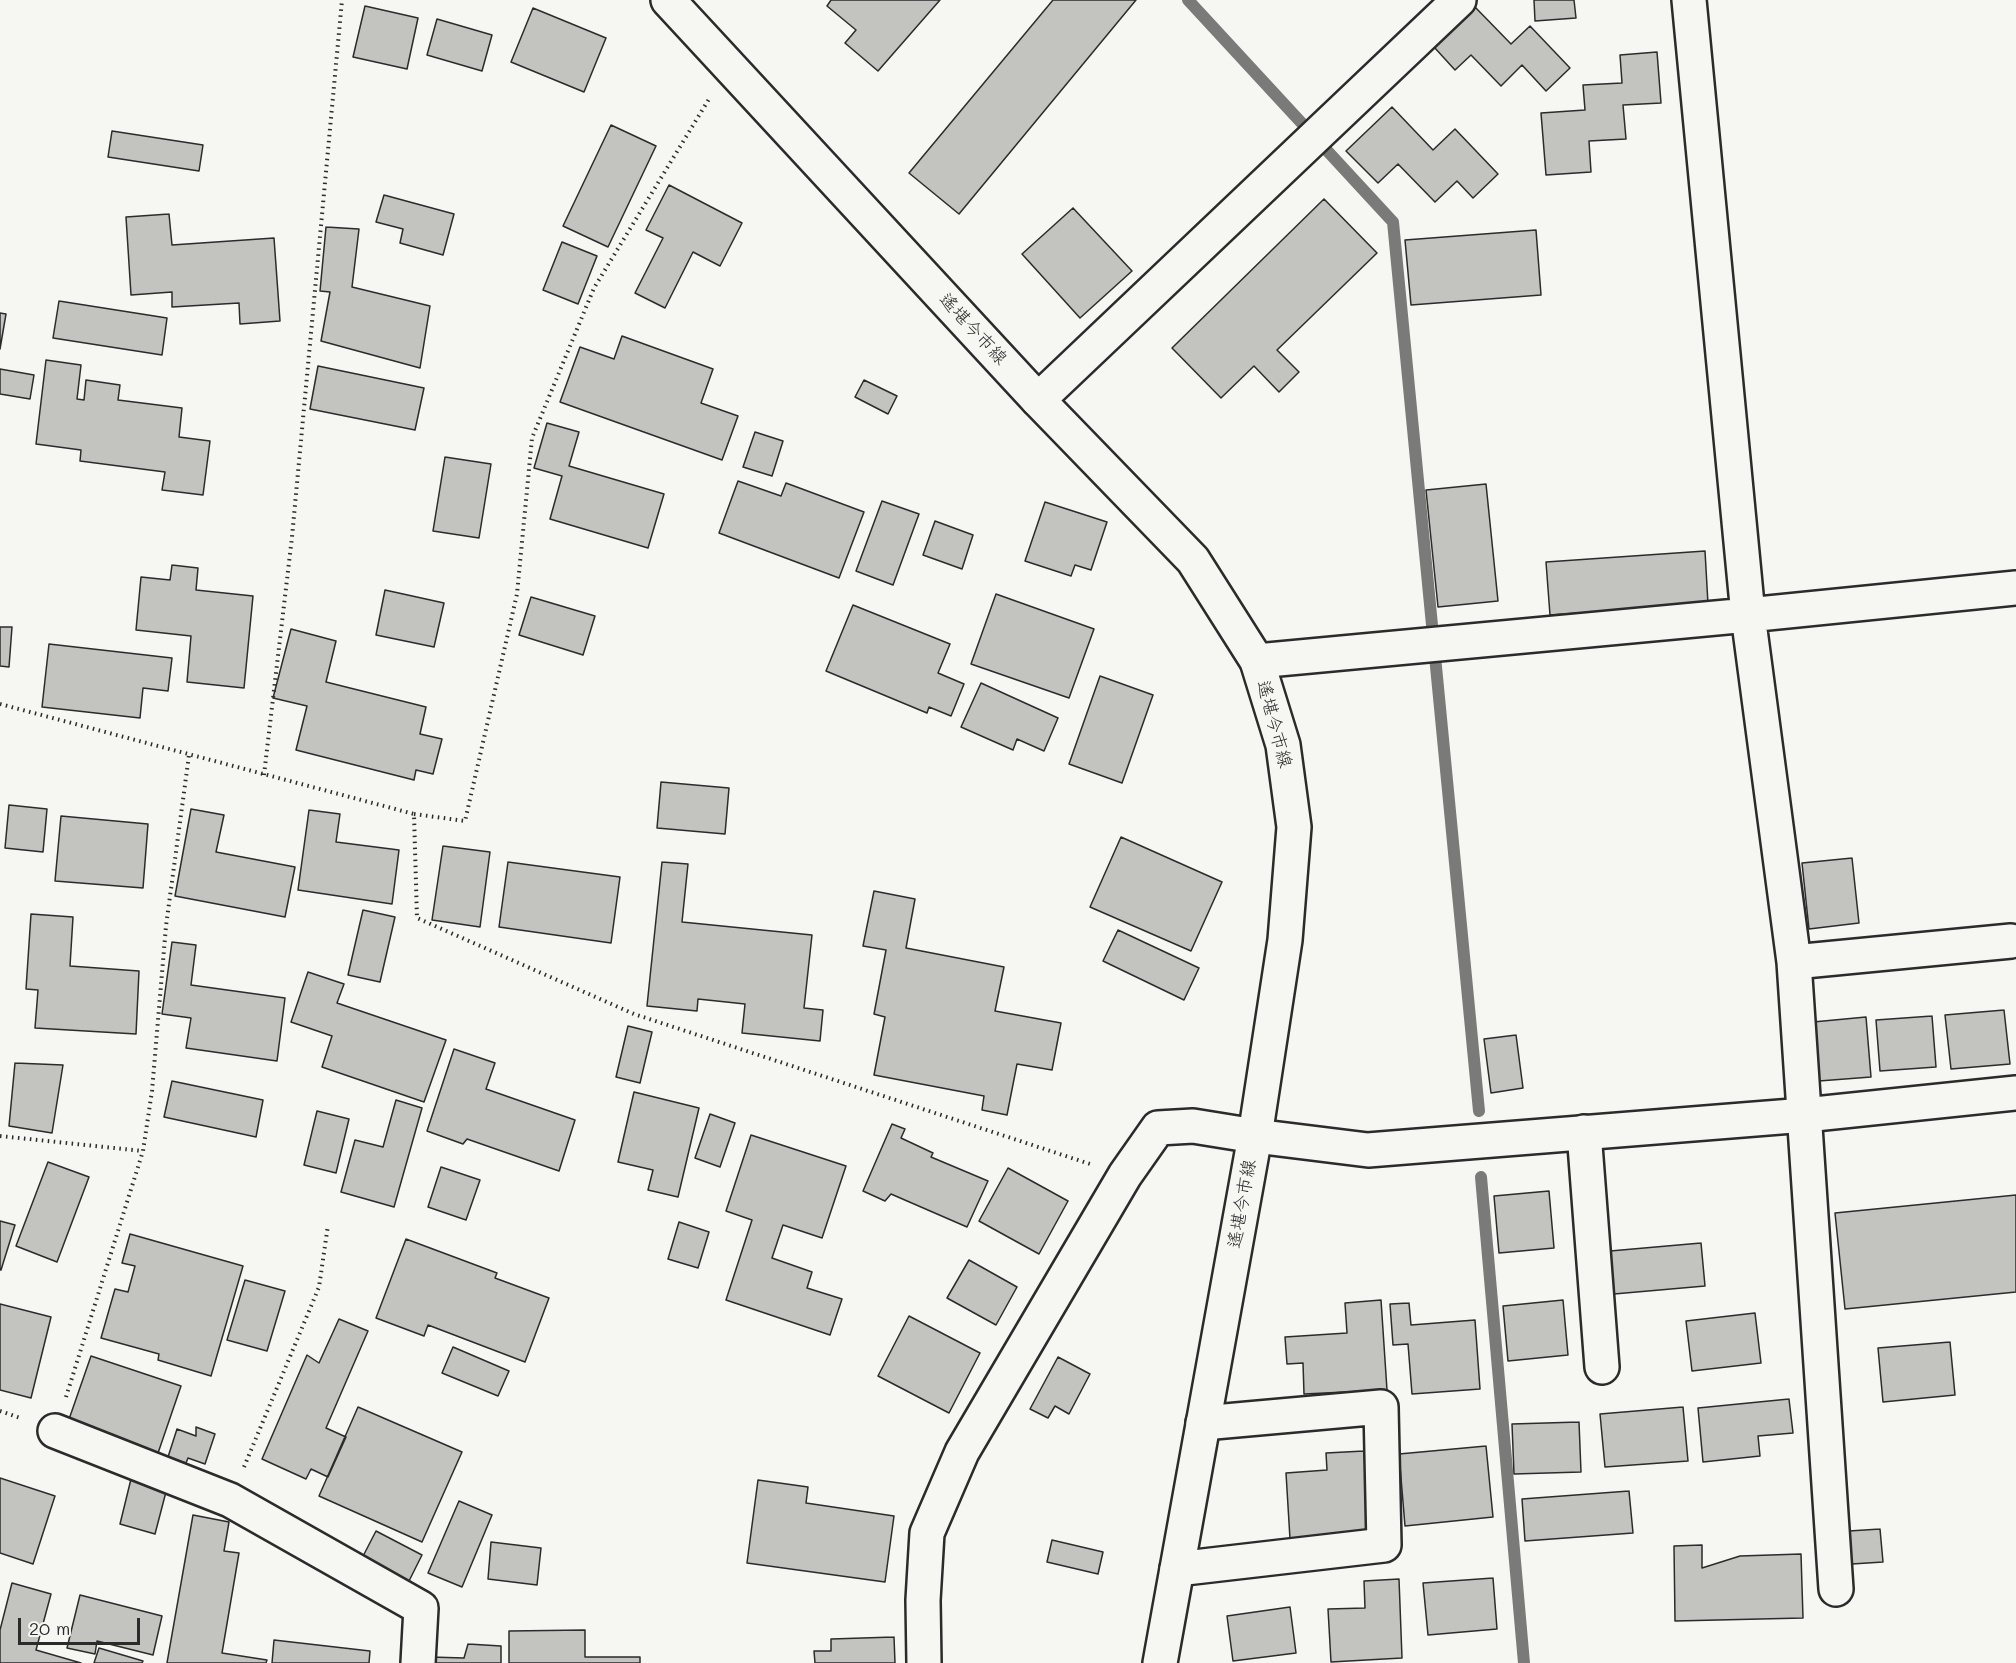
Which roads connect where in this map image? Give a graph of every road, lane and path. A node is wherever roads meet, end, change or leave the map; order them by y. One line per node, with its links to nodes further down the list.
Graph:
1 (342, 0): 12 (path)
2 (668, 0): 5 (street, 遙堪今市線)
3 (1459, 0): 6 (street)
4 (1689, 0): 8 (street)
5 (729, 66): 6 (street, 遙堪今市線); 13 (path)
6 (1038, 400): 9 (street, 遙堪今市線)
7 (2016, 588): 8 (street)
8 (1748, 615): 9 (street); 15 (street)
9 (1257, 661): 20 (street, 遙堪今市線)
10 (0, 704): 11 (path)
11 (189, 755): 12 (path); 21 (path)
12 (264, 775): 13 (path)
13 (414, 814): 22 (path)
14 (2011, 940): 15 (street)
15 (1794, 962): 17 (street)
16 (2016, 1093): 17 (street)
17 (1805, 1115): 18 (street); 30 (street)
18 (1584, 1132): 20 (street); 24 (street)
19 (0, 1136): 21 (path)
20 (1255, 1136): 22 (street); 26 (street, 遙堪今市線)
21 (143, 1151): 27 (path)
22 (1125, 1175): 32 (street)
23 (328, 1225): 28 (path)
24 (1602, 1367)
25 (0, 1411): 27 (path)
26 (1203, 1423): 29 (street, 遙堪今市線); 29 (street)
27 (55, 1431): 28 (street)
28 (230, 1500): 31 (street)
29 (1177, 1569): 33 (street, 遙堪今市線)
30 (1836, 1589)
31 (418, 1663)
32 (924, 1663)
33 (1160, 1663)

